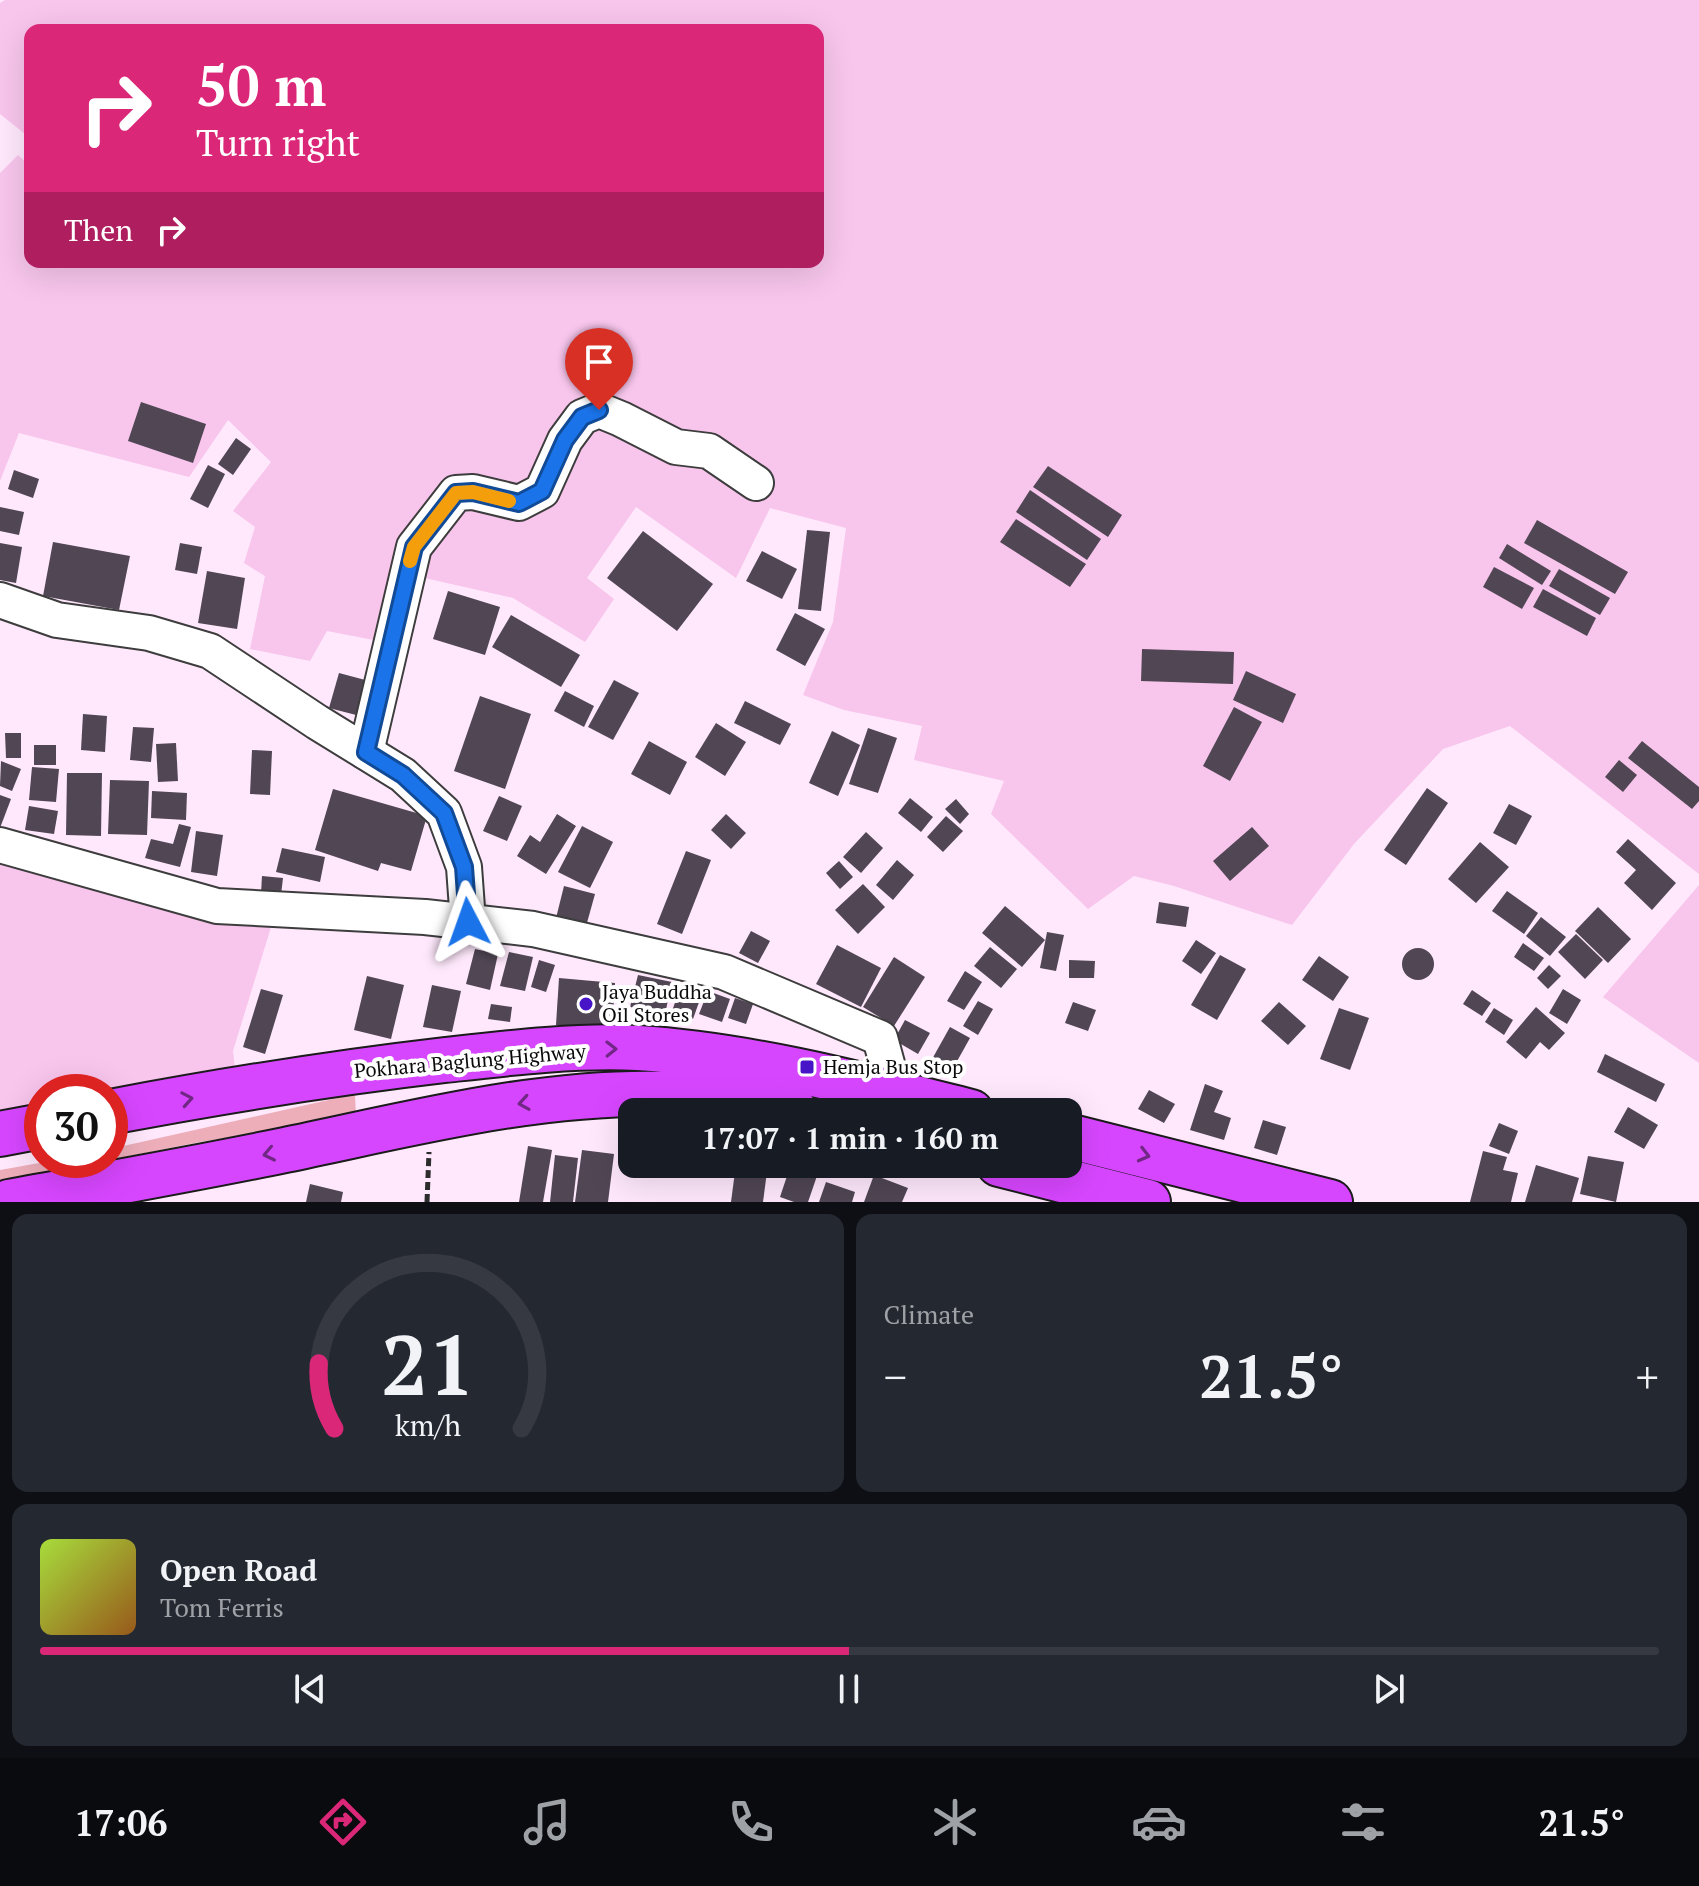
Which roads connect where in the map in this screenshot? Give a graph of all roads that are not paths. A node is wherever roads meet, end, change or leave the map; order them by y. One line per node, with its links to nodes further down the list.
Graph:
1 (756, 483): 3 (street)
2 (0, 600): 3 (street)
3 (366, 752): 5 (street)
4 (0, 845): 5 (street)
5 (468, 922): 8 (street)
6 (715, 1098): 14 (highway, one-way to 14)
7 (882, 1098): 9 (highway, Pokhara Baglung Highway, one-way to 7)
8 (890, 1098)
9 (128, 1109)
10 (24, 1129): 11 (highway)
11 (0, 1134)
12 (1082, 1140): 16 (highway, one-way to 16)
13 (1054, 1178): 15 (highway)
14 (9, 1202)
15 (1148, 1202)
16 (1330, 1202)

